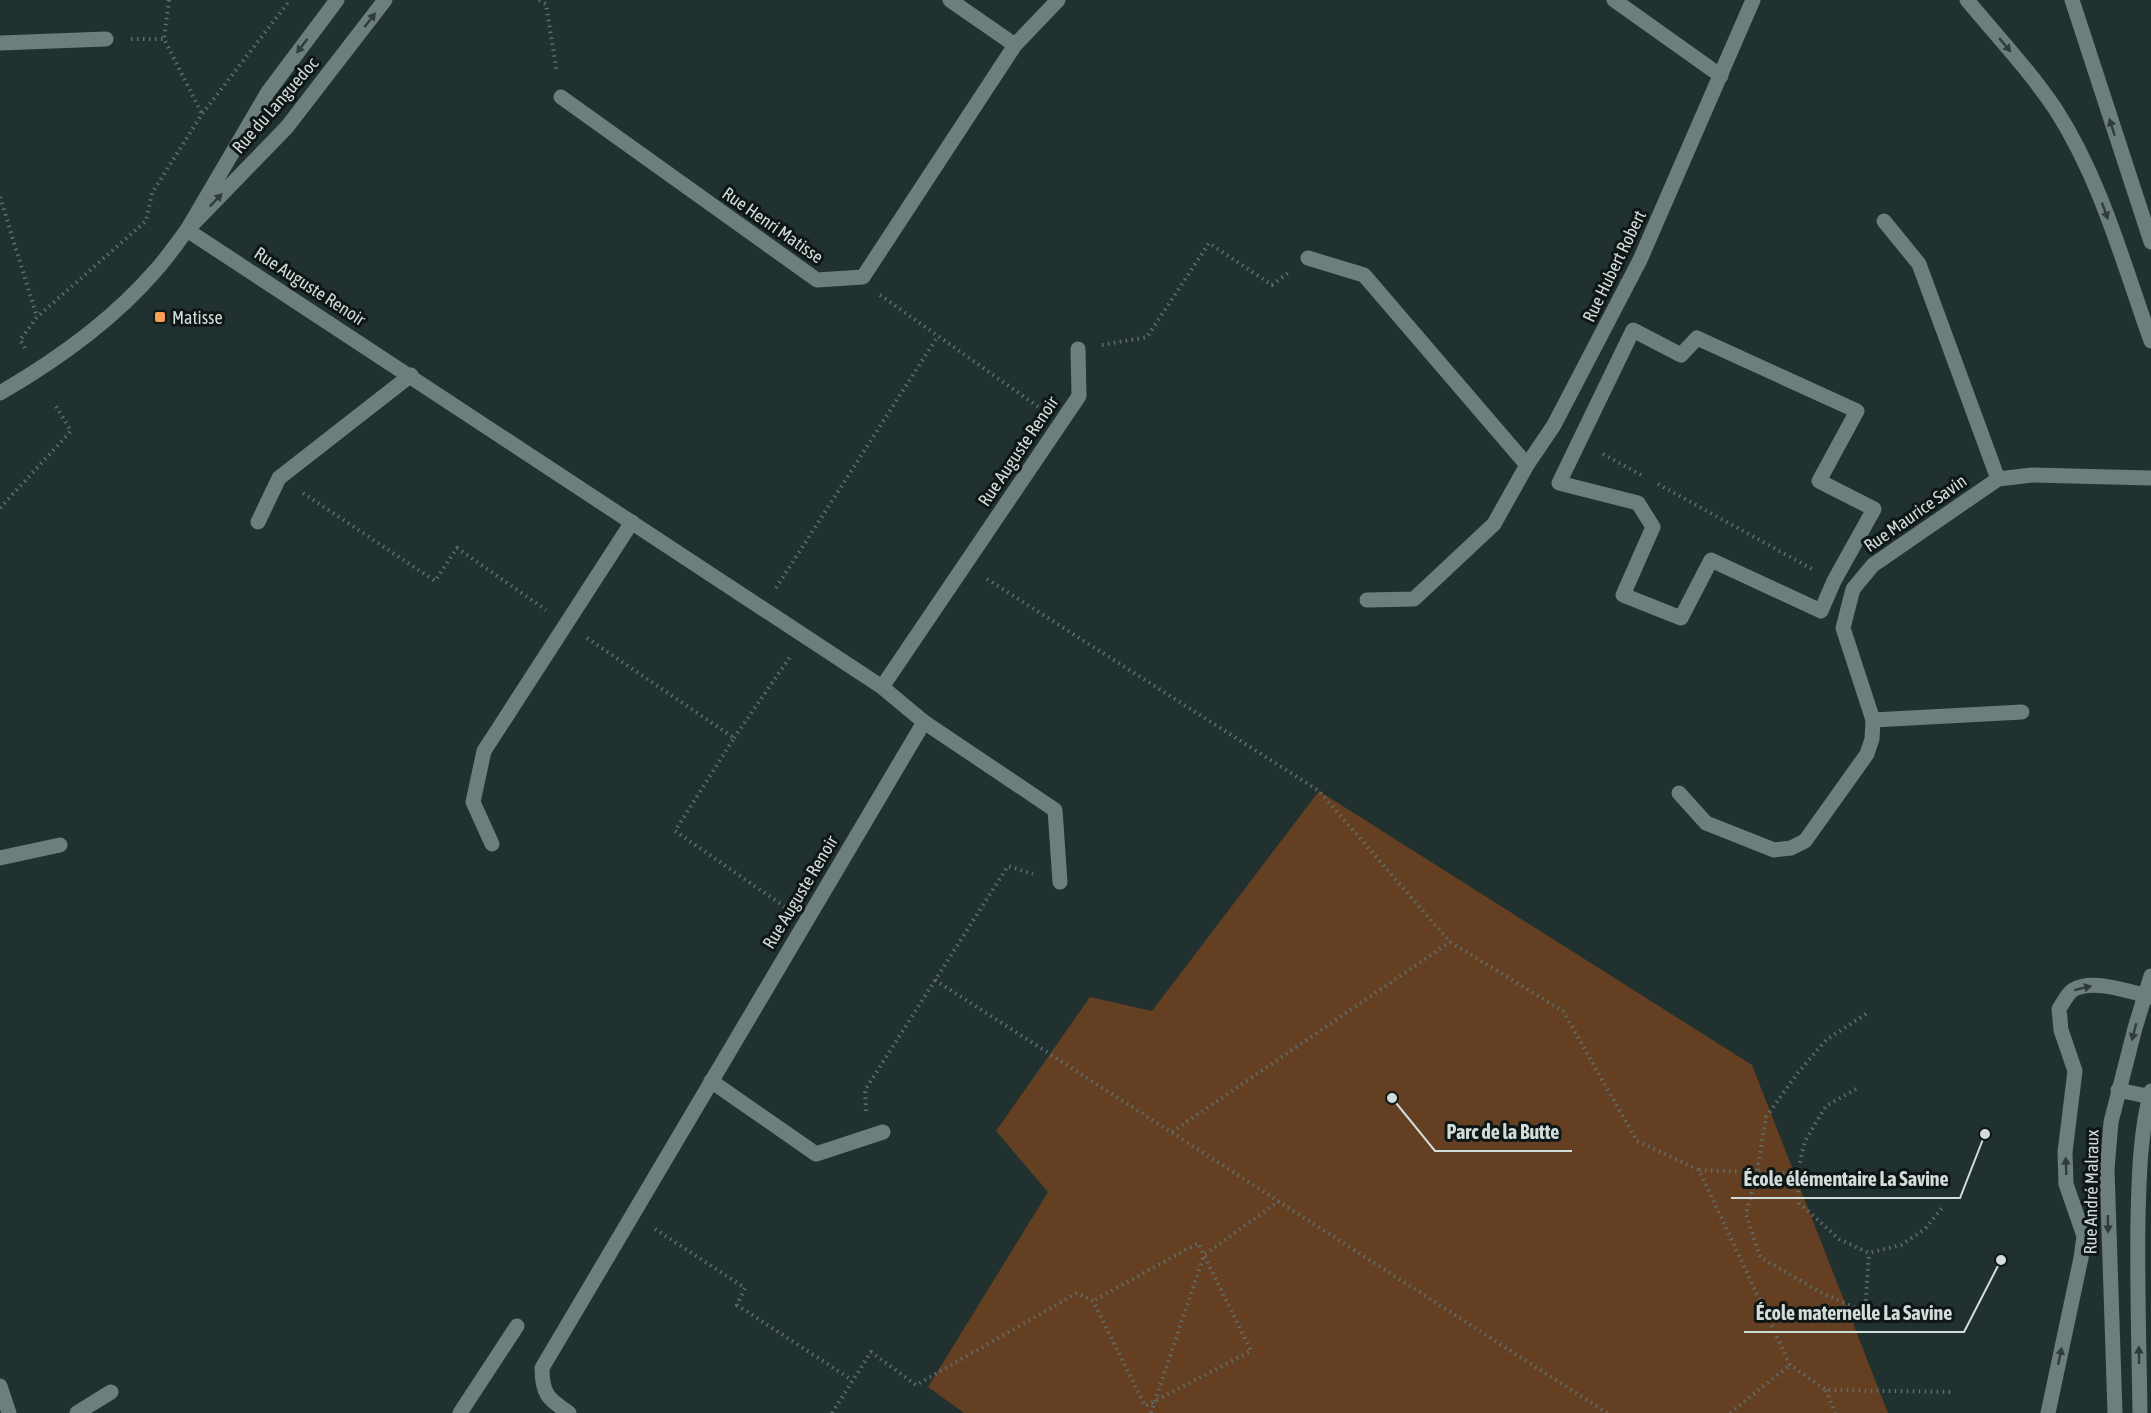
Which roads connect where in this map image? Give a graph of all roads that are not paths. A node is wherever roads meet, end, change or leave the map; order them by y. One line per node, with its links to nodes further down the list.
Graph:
1 (337, 0): 15 (street, Rue du Languedoc, one-way to 15)
2 (385, 0): 15 (street, Rue du Languedoc, one-way to 2)
3 (950, 0): 11 (street)
4 (1058, 0): 11 (street)
5 (1614, 0): 12 (street)
6 (1753, 0): 12 (street, Rue Hubert Robert)
7 (1967, 0): 18 (street, one-way to 18)
8 (2072, 0): 16 (street, one-way to 8)
9 (106, 39): 10 (street)
10 (0, 43)
11 (1015, 45): 13 (street, Rue Henri Matisse)
12 (1721, 76): 22 (street, Rue Hubert Robert)
13 (561, 98)
14 (1884, 221): 24 (street)
15 (187, 230): 20 (street, Rue Auguste Renoir); 21 (street, Rue du Languedoc)
16 (2151, 242)
17 (1308, 258): 22 (street)
18 (2151, 341)
19 (1078, 349): 29 (street, Rue Auguste Renoir)
20 (411, 375): 25 (street); 26 (street, Rue Auguste Renoir)
21 (0, 393)
22 (1527, 465): 28 (street, Rue Hubert Robert)
23 (2151, 478): 24 (street, Rue Maurice Savin)
24 (1998, 479): 31 (street, Rue Maurice Savin)
25 (258, 522)
26 (633, 522): 29 (street, Rue Auguste Renoir); 34 (street)
27 (1834, 581): 27 (street)
28 (1367, 600)
29 (882, 687): 32 (street, Rue Auguste Renoir)
30 (2022, 712): 31 (street)
31 (1873, 720): 33 (street, Rue Maurice Savin)
32 (924, 722): 37 (street, Rue Auguste Renoir); 40 (street, Rue Auguste Renoir)
33 (1679, 794)
34 (492, 844)
35 (60, 845): 36 (street)
36 (0, 858)
37 (1060, 882)
38 (2151, 976): 39 (street, Rue André Malraux)
39 (2148, 997): 41 (street, Rue André Malraux, one-way to 41); 51 (street, one-way to 39)
40 (711, 1081): 43 (street); 50 (street, Rue Auguste Renoir)
41 (2118, 1090): 42 (street); 52 (street, Rue André Malraux, one-way to 52)
42 (2150, 1095): 53 (street, one-way to 42)
43 (883, 1132)
44 (517, 1326): 49 (street)
45 (0, 1386): 47 (street)
46 (111, 1392): 48 (street)
47 (9, 1413)
48 (77, 1413)
49 (460, 1413)
50 (569, 1413)
51 (2048, 1413)
52 (2115, 1413)
53 (2140, 1413)

